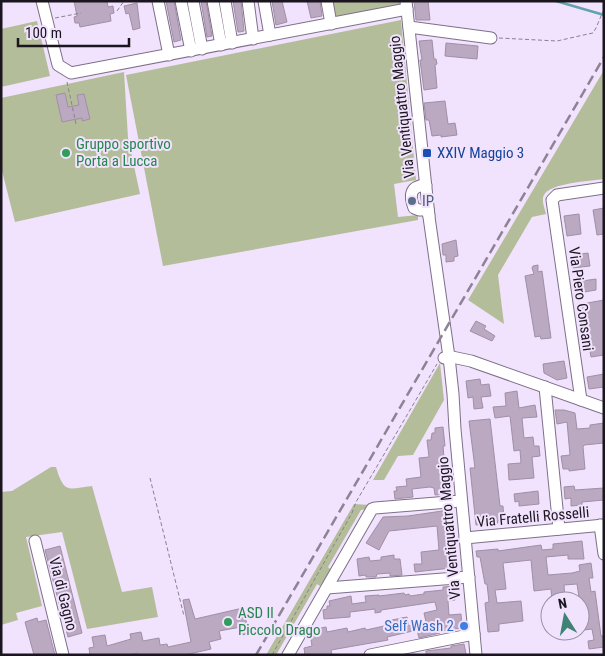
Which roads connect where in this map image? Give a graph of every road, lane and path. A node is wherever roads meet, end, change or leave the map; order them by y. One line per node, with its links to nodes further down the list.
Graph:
1 (42, 1): 25 (street)
2 (48, 1): 16 (street)
3 (124, 1): 14 (path)
4 (158, 1): 24 (street)
5 (181, 1): 23 (street)
6 (193, 1): 23 (street)
7 (213, 1): 22 (street)
8 (224, 1): 22 (street)
9 (248, 1): 21 (street)
10 (264, 1): 19 (street)
11 (327, 1): 17 (street)
12 (406, 5): 17 (street); 18 (street, Via Ventiquattro Maggio)
13 (604, 9): 20 (path)
14 (117, 11)
15 (82, 13): 16 (path)
16 (52, 19): 25 (street)
17 (331, 24): 19 (street)
18 (409, 27): 20 (street); 29 (street, Via Ventiquattro Maggio)
19 (270, 35): 21 (street)
20 (491, 38)
21 (253, 39): 22 (street)
22 (226, 44): 23 (street)
23 (196, 50): 24 (street)
24 (169, 55): 25 (street)
25 (62, 66)
26 (66, 81): 27 (path)
27 (76, 124)
28 (604, 188): 31 (street, Via Piero Consani)
29 (444, 358): 30 (street); 34 (street, Via Ventiquattro Maggio); 45 (path)
30 (545, 387): 31 (street); 36 (street)
31 (581, 400): 32 (street)
32 (604, 408)
33 (150, 478): 42 (path)
34 (461, 501): 37 (street, Via Ventiquattro Maggio); 41 (street)
35 (602, 525): 36 (street, Via Fratelli Rosselli); 39 (street)
36 (559, 529): 37 (street, Via Fratelli Rosselli)
37 (465, 538): 40 (street, Via Ventiquattro Maggio)
38 (35, 541): 44 (street, Via di Gagno)
39 (604, 554)
40 (468, 577): 41 (street); 43 (street, Via Ventiquattro Maggio)
41 (327, 588): 46 (street)
42 (184, 616)
43 (474, 634): 47 (street); 48 (street, Via Ventiquattro Maggio)
44 (63, 655)
45 (272, 655)
46 (288, 655)
47 (370, 655)
48 (476, 655)

